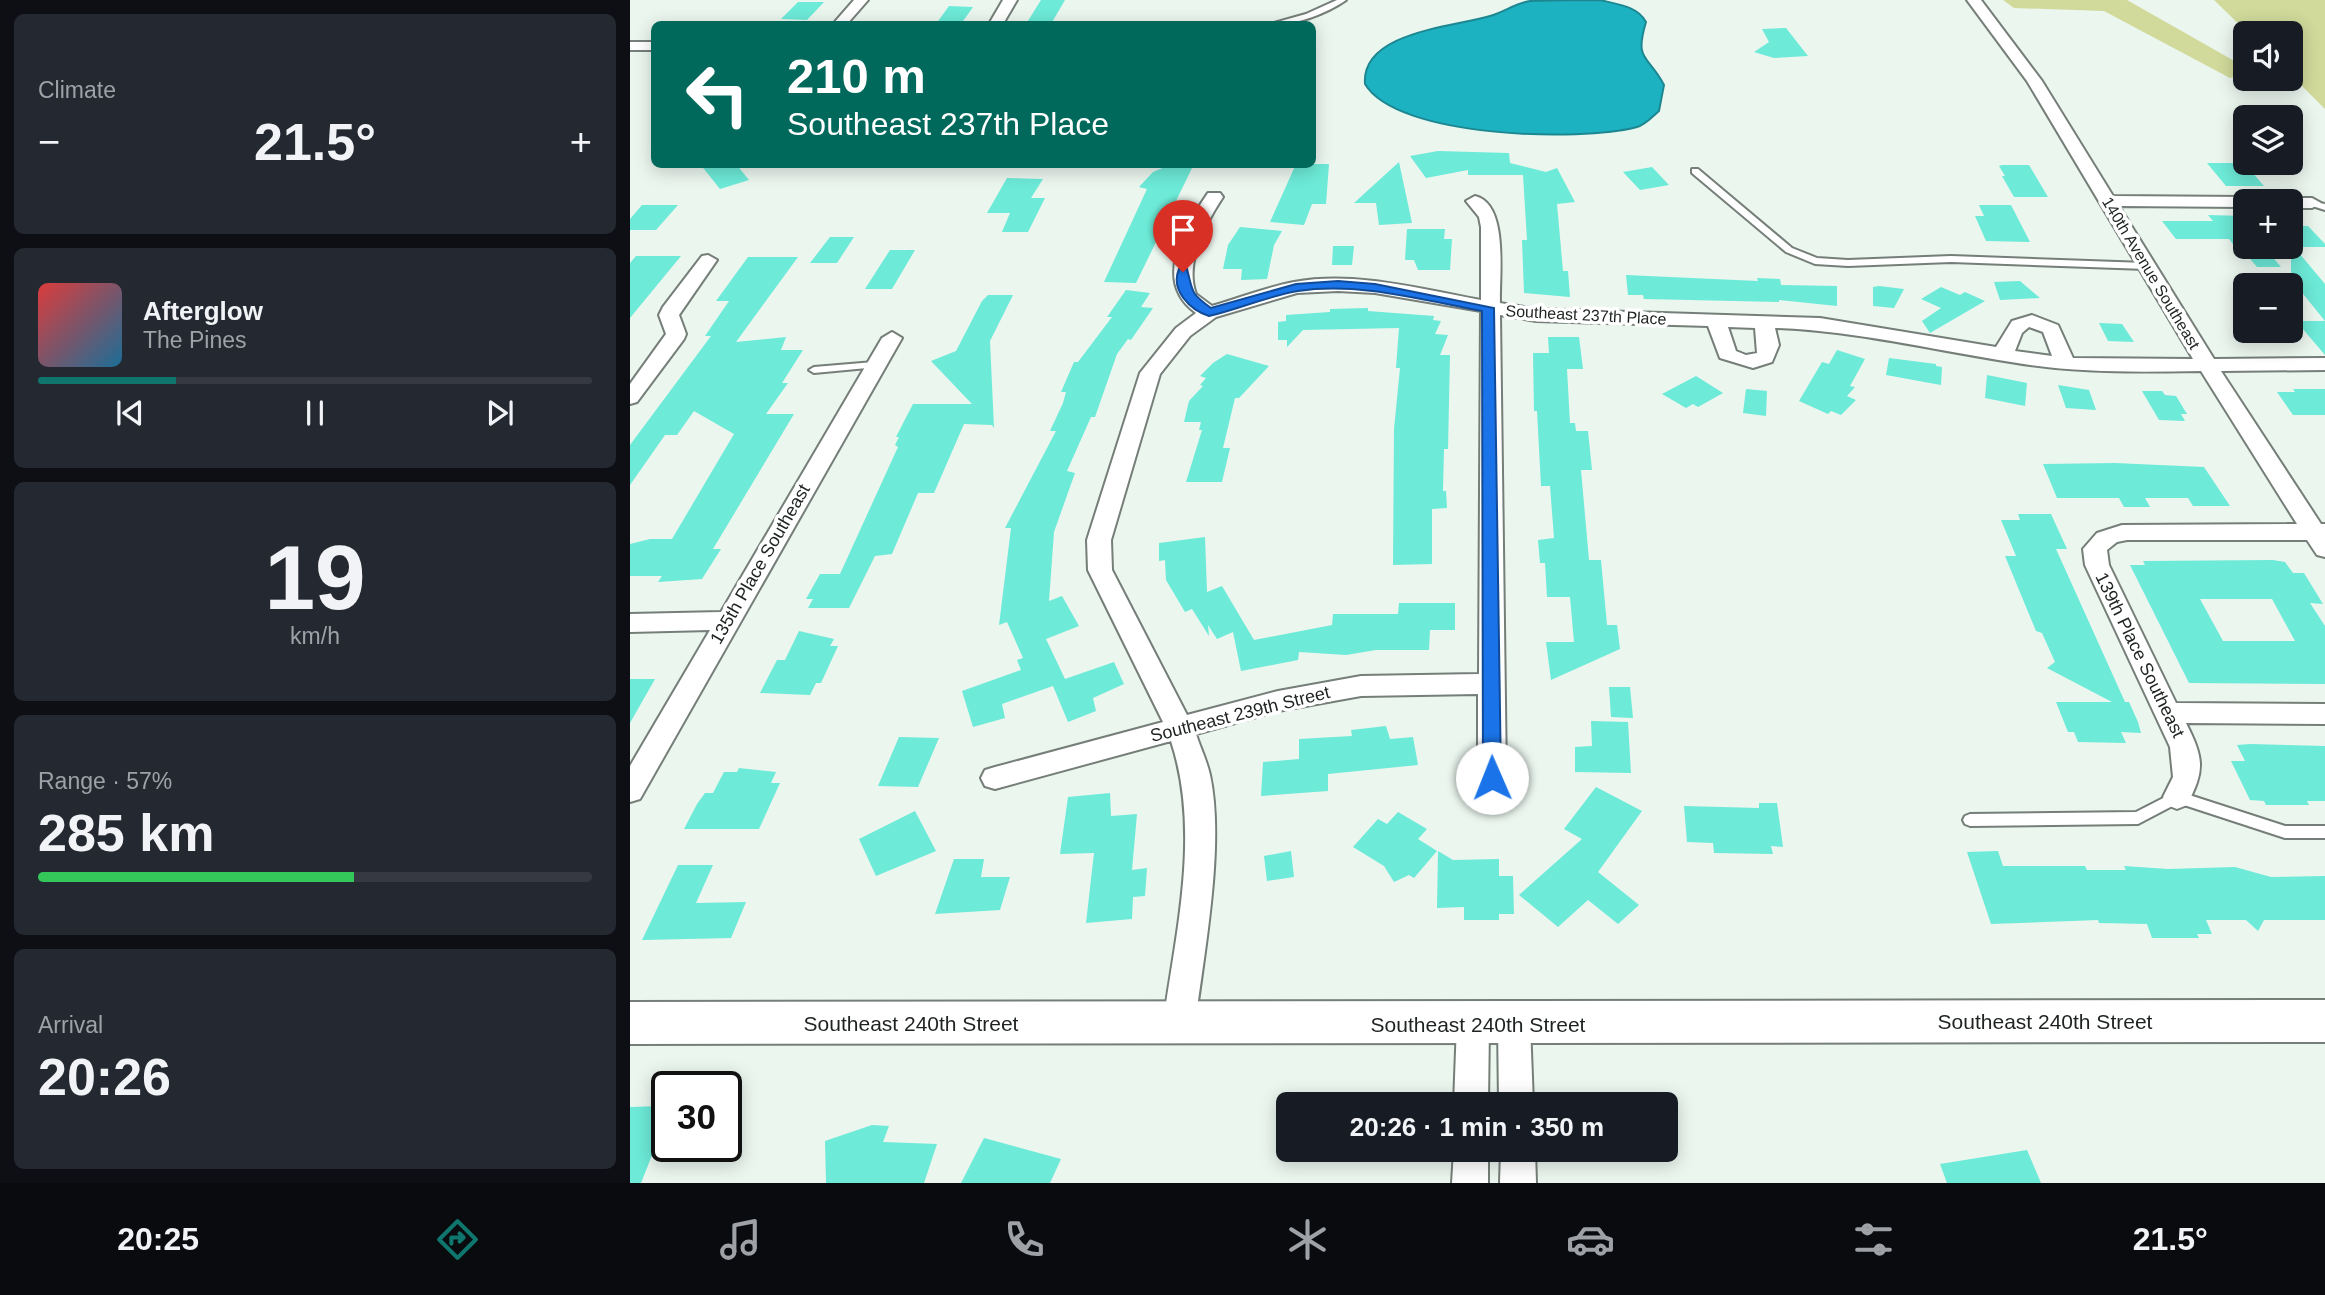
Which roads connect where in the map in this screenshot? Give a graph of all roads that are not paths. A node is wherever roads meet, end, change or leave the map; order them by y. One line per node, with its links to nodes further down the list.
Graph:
1 (861, 0): 5 (street)
2 (1010, 0): 6 (street)
3 (1343, 0): 7 (lane)
4 (1974, 0): 13 (street, 140th Avenue Southeast)
5 (844, 21)
6 (998, 21)
7 (1286, 21)
8 (630, 46): 9 (street)
9 (651, 46)
10 (1695, 171): 16 (lane)
11 (1214, 197): 18 (street)
12 (1475, 201): 17 (street)
13 (2107, 201): 14 (street); 16 (street, 140th Avenue Southeast)
14 (2233, 202)
15 (708, 260): 28 (street)
16 (2146, 266): 26 (street, 140th Avenue Southeast)
17 (1488, 308): 18 (street, Southeast 237th Place); 19 (street, Southeast 237th Place); 32 (street)
18 (1209, 313): 35 (street)
19 (1716, 320): 20 (street, Southeast 237th Place); 20 (street)
20 (1763, 321): 22 (street, Southeast 237th Place)
21 (892, 338): 25 (street, 135th Place Southeast)
22 (2003, 355): 23 (street, Southeast 237th Place); 23 (street)
23 (2065, 363): 26 (street, Southeast 237th Place)
24 (2325, 364): 26 (street, Southeast 237th Place)
25 (874, 365): 27 (lane); 30 (street, 135th Place Southeast)
26 (2207, 366): 29 (street, 140th Avenue Southeast)
27 (814, 370)
28 (630, 398)
29 (2321, 538): 33 (street, 139th Place Southeast)
30 (727, 621): 31 (street); 38 (street, 135th Place Southeast)
31 (630, 623)
32 (1490, 684): 35 (street, Southeast 239th Street); 37 (street)
33 (2169, 713): 34 (street); 39 (street, 139th Place Southeast)
34 (2325, 714)
35 (1180, 728): 36 (street, Southeast 239th Street); 44 (street)
36 (995, 778)
37 (1492, 778)
38 (630, 791)
39 (2177, 797): 40 (lane); 41 (lane)
40 (1970, 820)
41 (2325, 832)
42 (2325, 1021): 45 (main road, Southeast 240th Street)
43 (630, 1023): 44 (main road, Southeast 240th Street)
44 (1179, 1024): 45 (main road, Southeast 240th Street)
45 (1493, 1024): 46 (street); 47 (street)
46 (1474, 1092)
47 (1513, 1092)
48 (1471, 1162): 50 (street)
49 (1518, 1162): 51 (street)
50 (1470, 1183)
51 (1518, 1183)

